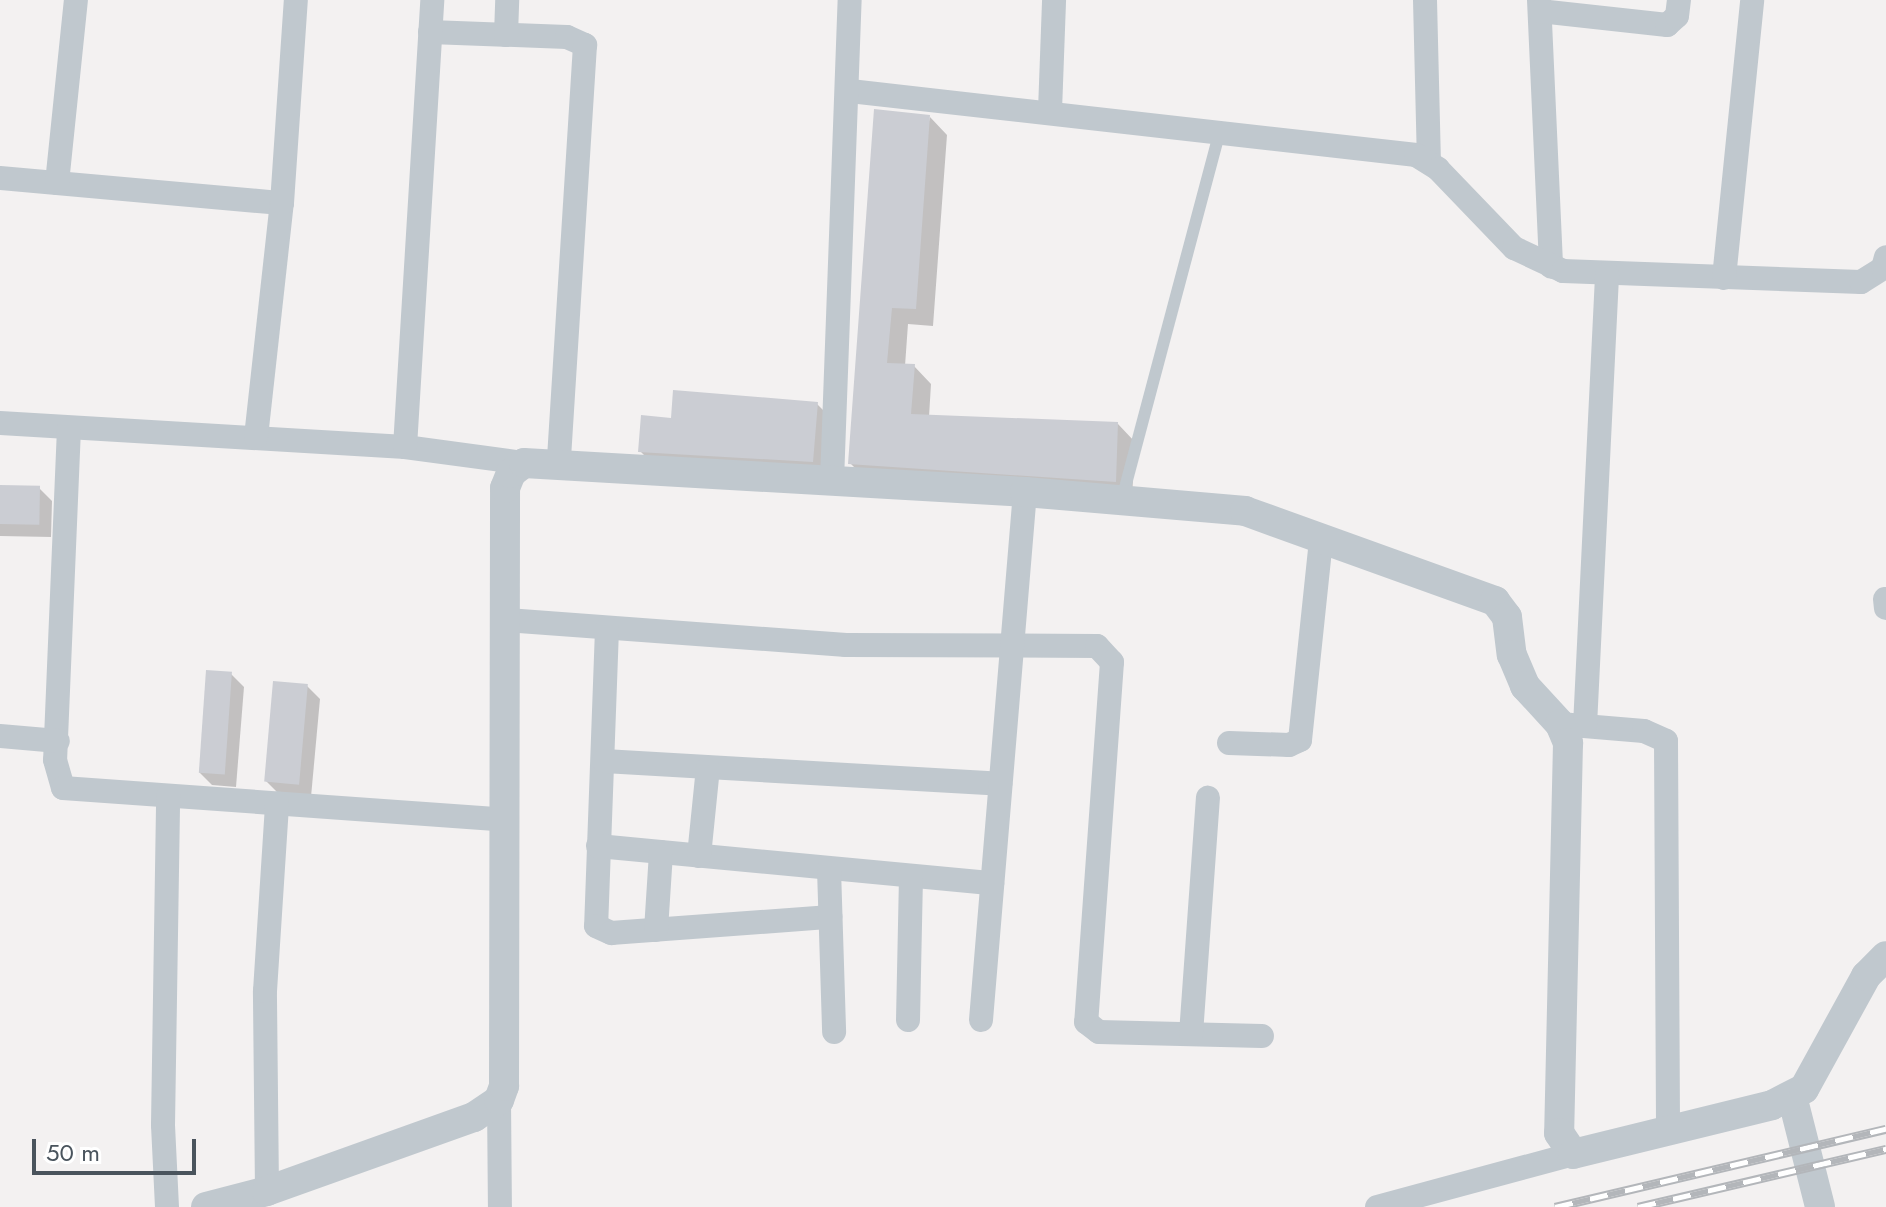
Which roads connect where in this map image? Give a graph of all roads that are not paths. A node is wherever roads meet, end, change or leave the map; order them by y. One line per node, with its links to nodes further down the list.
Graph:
1 (76, 0): 18 (street)
2 (296, 0): 19 (street)
3 (432, 0): 11 (street)
4 (507, 0): 12 (street)
5 (850, 0): 13 (street)
6 (1054, 0): 14 (street)
7 (1425, 0): 16 (street)
8 (1679, 0): 10 (street)
9 (1752, 0): 23 (street)
10 (1539, 5): 20 (street)
11 (430, 32): 12 (street); 27 (street)
12 (506, 35): 28 (street)
13 (850, 91): 14 (street); 30 (street)
14 (1050, 111): 15 (street)
15 (1219, 134): 16 (street); 32 (lane)
16 (1429, 160): 20 (street)
17 (0, 178): 18 (street)
18 (57, 183): 19 (street)
19 (282, 203): 26 (street)
20 (1551, 267): 22 (street)
21 (1882, 270): 23 (street)
22 (1607, 274): 23 (street); 37 (street)
23 (1724, 278)
24 (0, 423): 25 (street)
25 (69, 428): 26 (street); 39 (street)
26 (256, 437): 27 (street)
27 (405, 447): 29 (street)
28 (559, 462): 29 (street); 30 (street)
29 (524, 463): 34 (street)
30 (832, 481): 31 (street)
31 (1025, 492): 32 (street); 36 (street)
32 (1122, 499): 33 (street)
33 (1321, 541): 37 (street); 40 (street)
34 (506, 620): 35 (street); 47 (street)
35 (607, 629): 36 (street); 41 (street)
36 (1012, 642): 43 (street); 60 (street)
37 (1572, 725): 64 (street); 65 (street)
38 (0, 736): 39 (street)
39 (58, 741): 44 (street)
40 (1229, 743)
41 (604, 761): 42 (street); 48 (street)
42 (708, 768): 43 (street); 50 (street)
43 (1000, 784): 53 (street)
44 (168, 796): 46 (street); 67 (street)
45 (1208, 798): 60 (street)
46 (277, 803): 47 (street); 66 (street)
47 (506, 820): 63 (street)
48 (598, 846): 49 (street); 55 (street)
49 (661, 852): 50 (street); 55 (street)
50 (699, 856): 51 (street)
51 (829, 869): 52 (street); 54 (street)
52 (911, 876): 53 (street); 57 (street)
53 (992, 883): 58 (street)
54 (830, 917): 55 (street); 59 (street)
55 (656, 930)
56 (1886, 956): 62 (street)
57 (908, 1020)
58 (981, 1020)
59 (834, 1032)
60 (1191, 1034): 61 (street)
61 (1262, 1036)
62 (1792, 1096): 64 (street); 71 (street)
63 (499, 1100): 66 (street); 69 (street)
64 (1668, 1131): 65 (street)
65 (1573, 1154): 70 (street)
66 (267, 1191): 68 (street)
67 (167, 1207)
68 (206, 1207)
69 (500, 1207)
70 (1377, 1207)
71 (1820, 1207)

